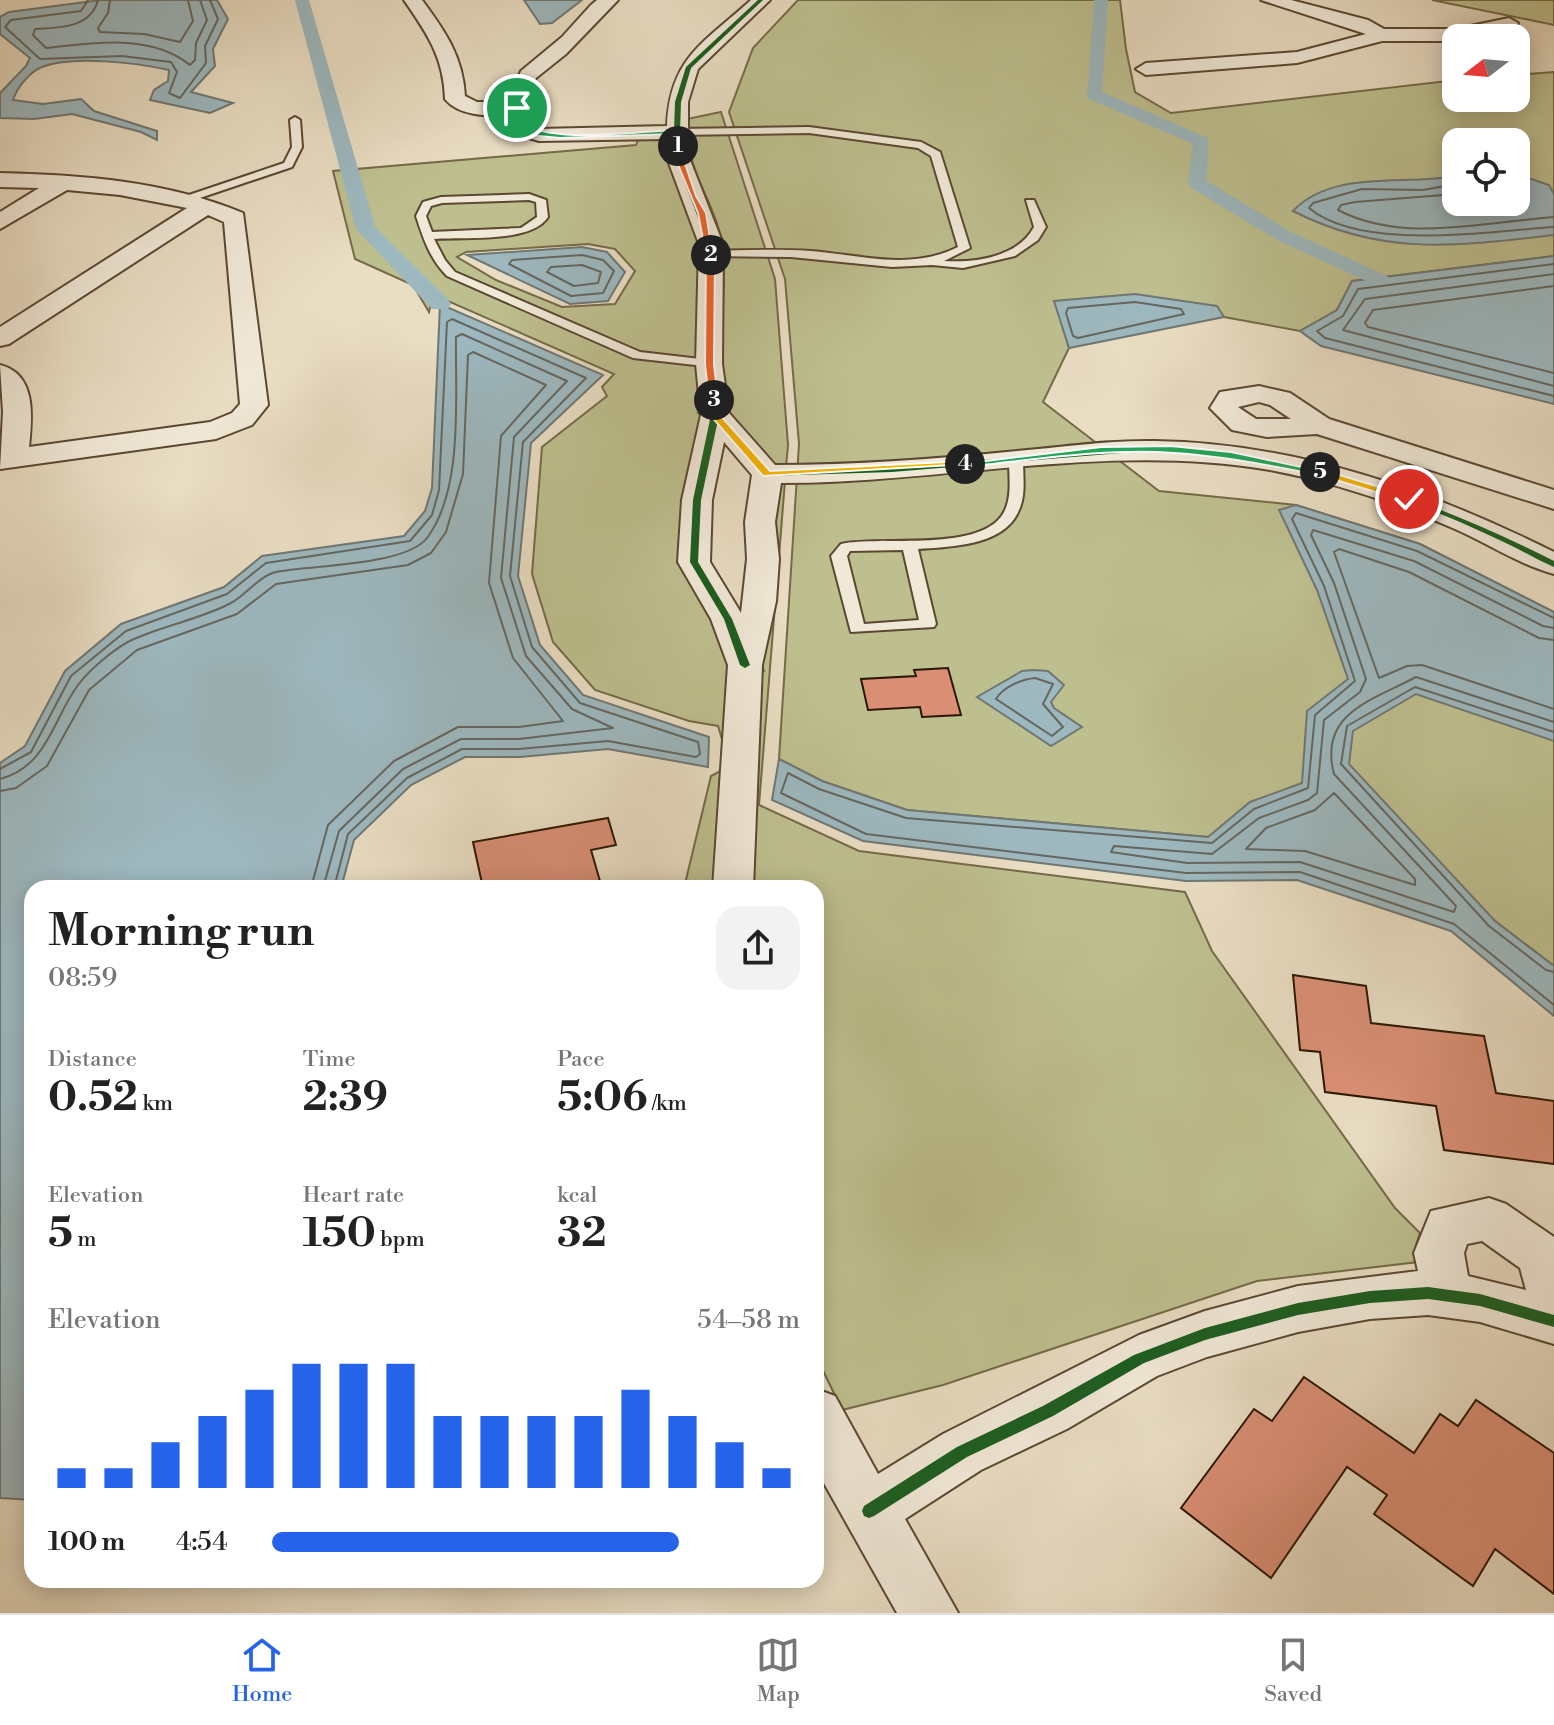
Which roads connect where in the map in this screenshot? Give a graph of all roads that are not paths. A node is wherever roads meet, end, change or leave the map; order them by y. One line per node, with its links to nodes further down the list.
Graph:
1 (413, 0): 10 (street)
2 (609, 0): 10 (street)
3 (761, 0): 12 (street)
4 (1270, 0): 5 (street)
5 (1380, 35): 6 (street); 8 (street)
6 (1442, 35)
7 (1442, 44): 8 (street)
8 (1347, 46): 9 (street)
9 (1146, 69)
10 (517, 108): 12 (street)
11 (295, 120): 16 (lane)
12 (677, 132): 19 (street); 20 (lane)
13 (0, 180): 14 (street)
14 (61, 184): 16 (street); 17 (street)
15 (1030, 202): 20 (lane)
16 (193, 204): 21 (street); 26 (street)
17 (0, 222)
18 (428, 236): 18 (lane); 22 (lane)
19 (711, 254): 20 (lane); 22 (street)
20 (930, 263)
21 (0, 338)
22 (709, 364): 24 (street)
23 (0, 373): 26 (street)
24 (715, 415): 28 (street); 32 (street)
25 (1319, 425): 29 (street)
26 (6, 459)
27 (1016, 460): 28 (street); 30 (lane); 31 (street)
28 (767, 474): 32 (street)
29 (1554, 500)
30 (909, 544): 30 (lane)
31 (1554, 564)
32 (745, 665): 33 (street)
33 (733, 880)
34 (1447, 1295): 35 (street); 36 (street); 38 (street)
35 (1554, 1299)
36 (1554, 1321)
37 (824, 1429): 38 (street)
38 (869, 1511): 39 (street)
39 (929, 1613)

